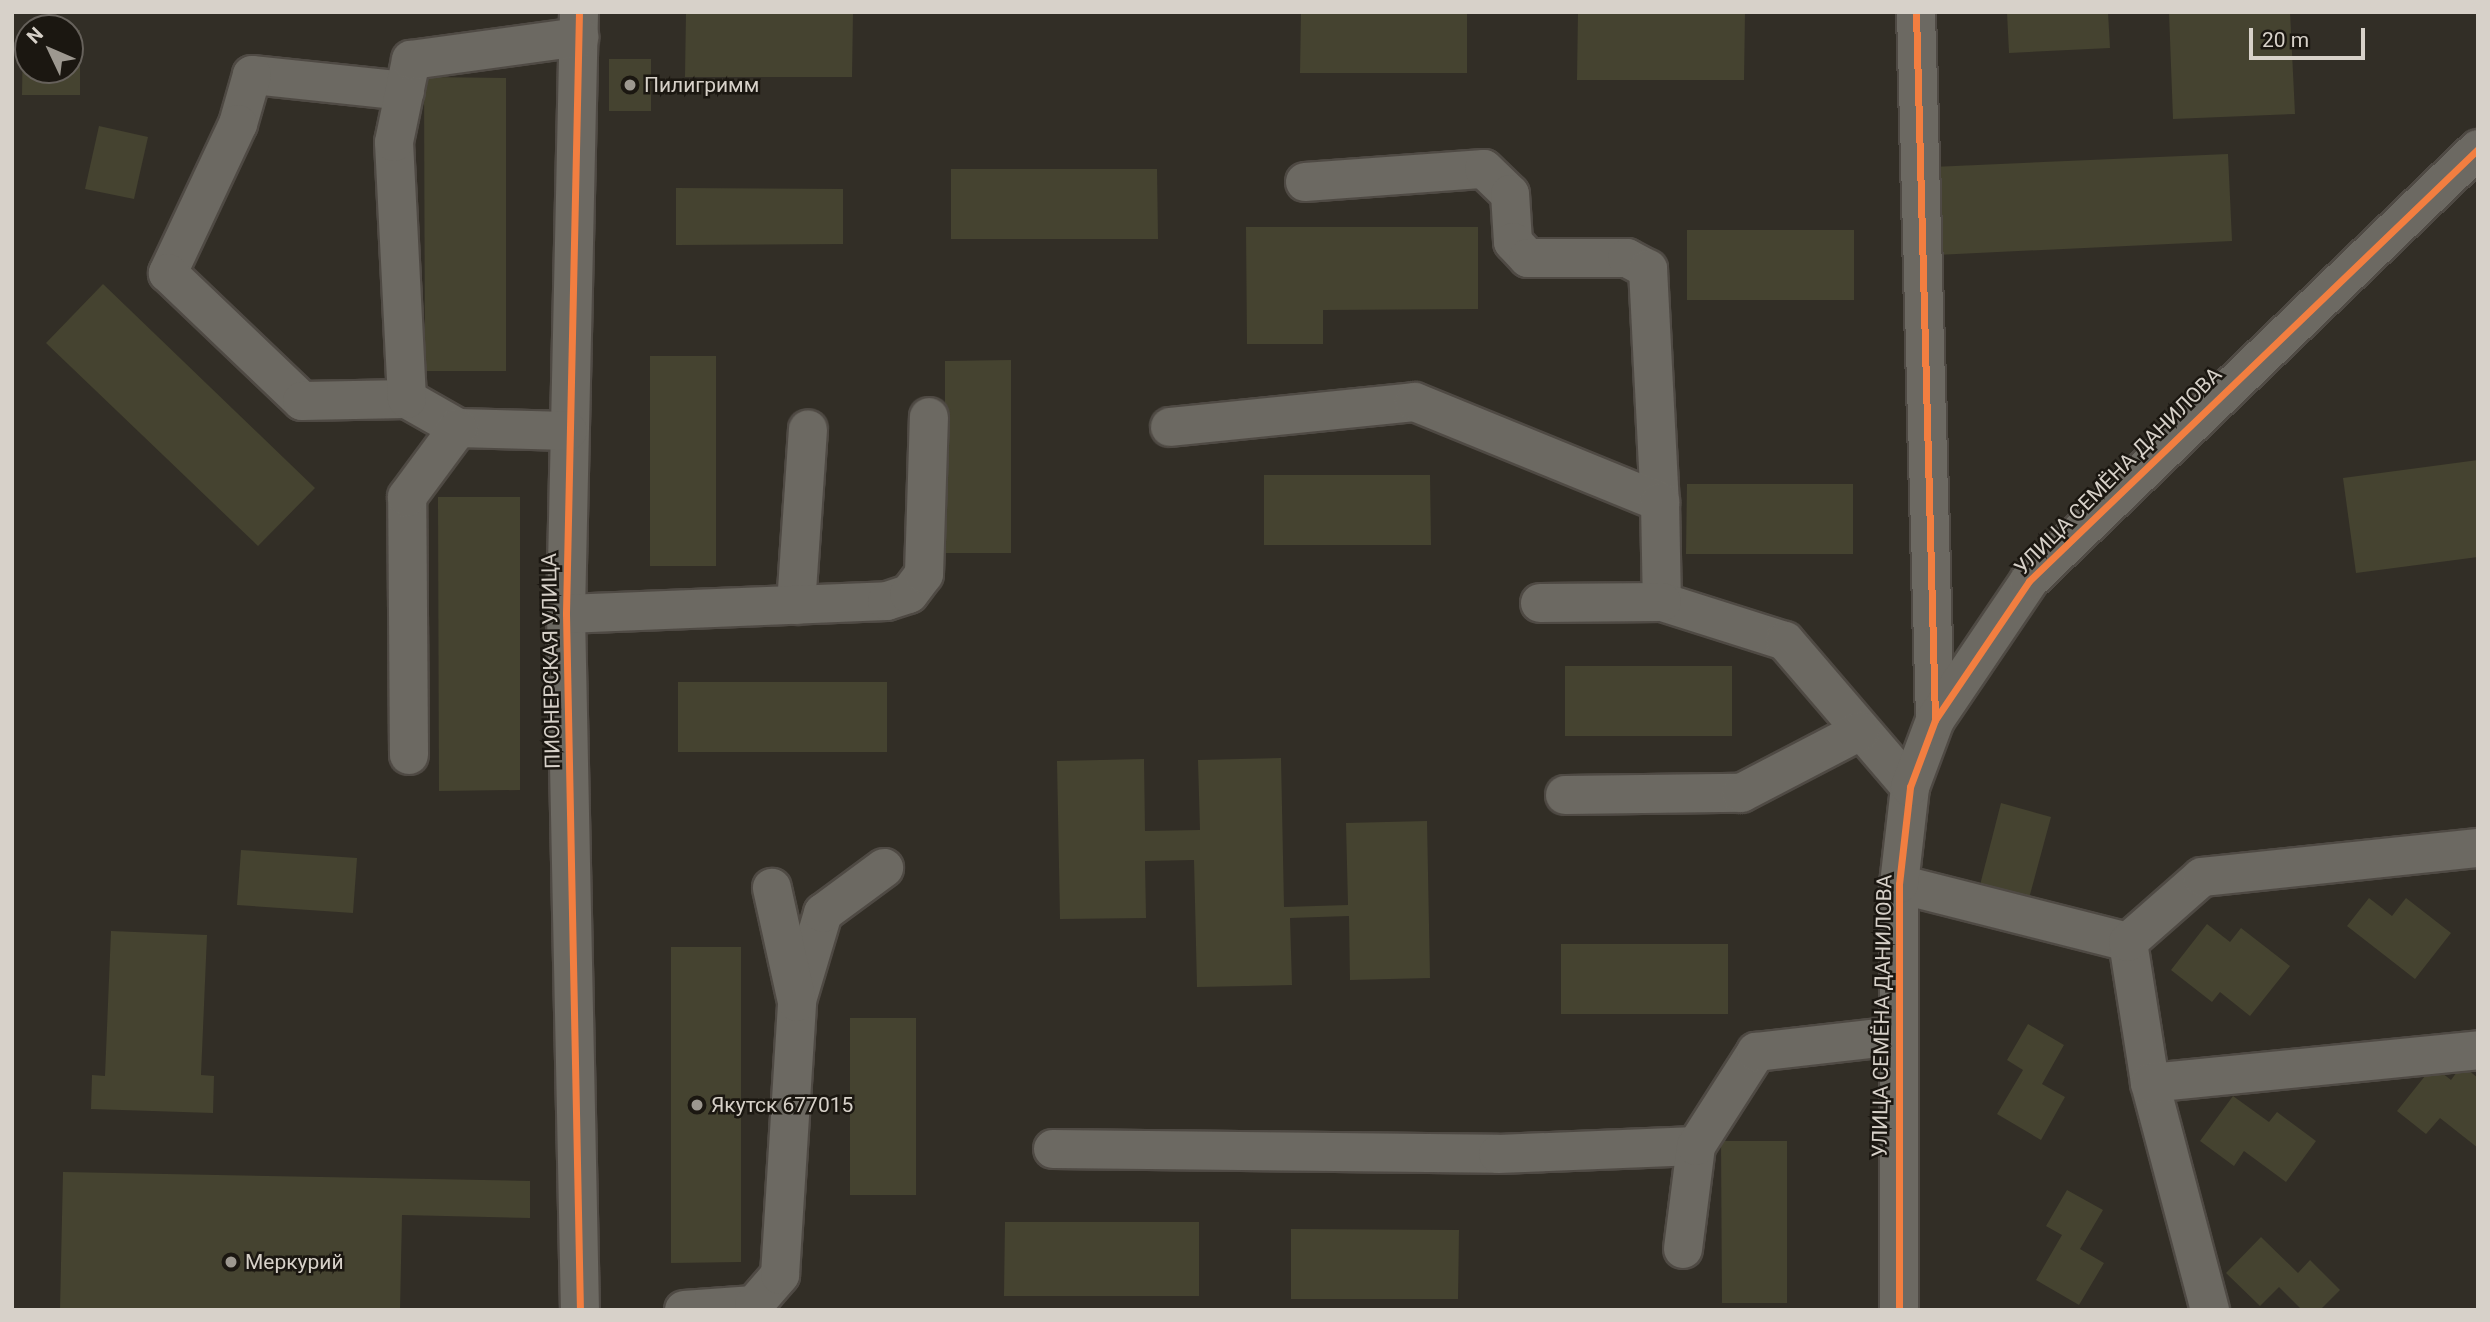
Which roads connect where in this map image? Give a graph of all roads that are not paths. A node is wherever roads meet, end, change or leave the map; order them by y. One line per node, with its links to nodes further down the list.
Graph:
1 (1916, 12): 17 (street)
2 (579, 25): 3 (street); 11 (street, ПИОНЕРСКАЯ УЛИЦА)
3 (405, 91): 6 (street); 6 (street)
4 (2478, 149): 17 (street, УЛИЦА СЕМЁНА ДАНИЛОВА)
5 (1305, 183): 12 (street)
6 (407, 400): 9 (street)
7 (929, 417): 15 (street)
8 (1170, 427): 12 (street)
9 (458, 428): 11 (street); 19 (street)
10 (808, 429): 15 (street)
11 (568, 431): 16 (street, ПИОНЕРСКАЯ УЛИЦА)
12 (1660, 502): 13 (street)
13 (1662, 602): 14 (street); 18 (street)
14 (1539, 603)
15 (796, 605): 16 (street)
16 (566, 614): 34 (street, ПИОНЕРСКАЯ УЛИЦА)
17 (1935, 720): 20 (street, УЛИЦА СЕМЁНА ДАНИЛОВА)
18 (1860, 732): 20 (street); 21 (street)
19 (409, 755)
20 (1910, 787): 24 (street, УЛИЦА СЕМЁНА ДАНИЛОВА)
21 (1565, 795)
22 (2478, 848): 26 (street)
23 (884, 868): 27 (street)
24 (1899, 884): 26 (street); 28 (street, УЛИЦА СЕМЁНА ДАНИЛОВА)
25 (772, 888): 27 (street)
26 (2128, 942): 30 (street)
27 (797, 1002): 35 (street)
28 (1896, 1036): 31 (street); 36 (street, УЛИЦА СЕМЁНА ДАНИЛОВА)
29 (2478, 1050): 30 (street)
30 (2150, 1083): 37 (street)
31 (1696, 1146): 32 (street); 33 (street)
32 (1054, 1149)
33 (1683, 1250)
34 (580, 1310)
35 (684, 1310)
36 (1899, 1310)
37 (2210, 1310)

